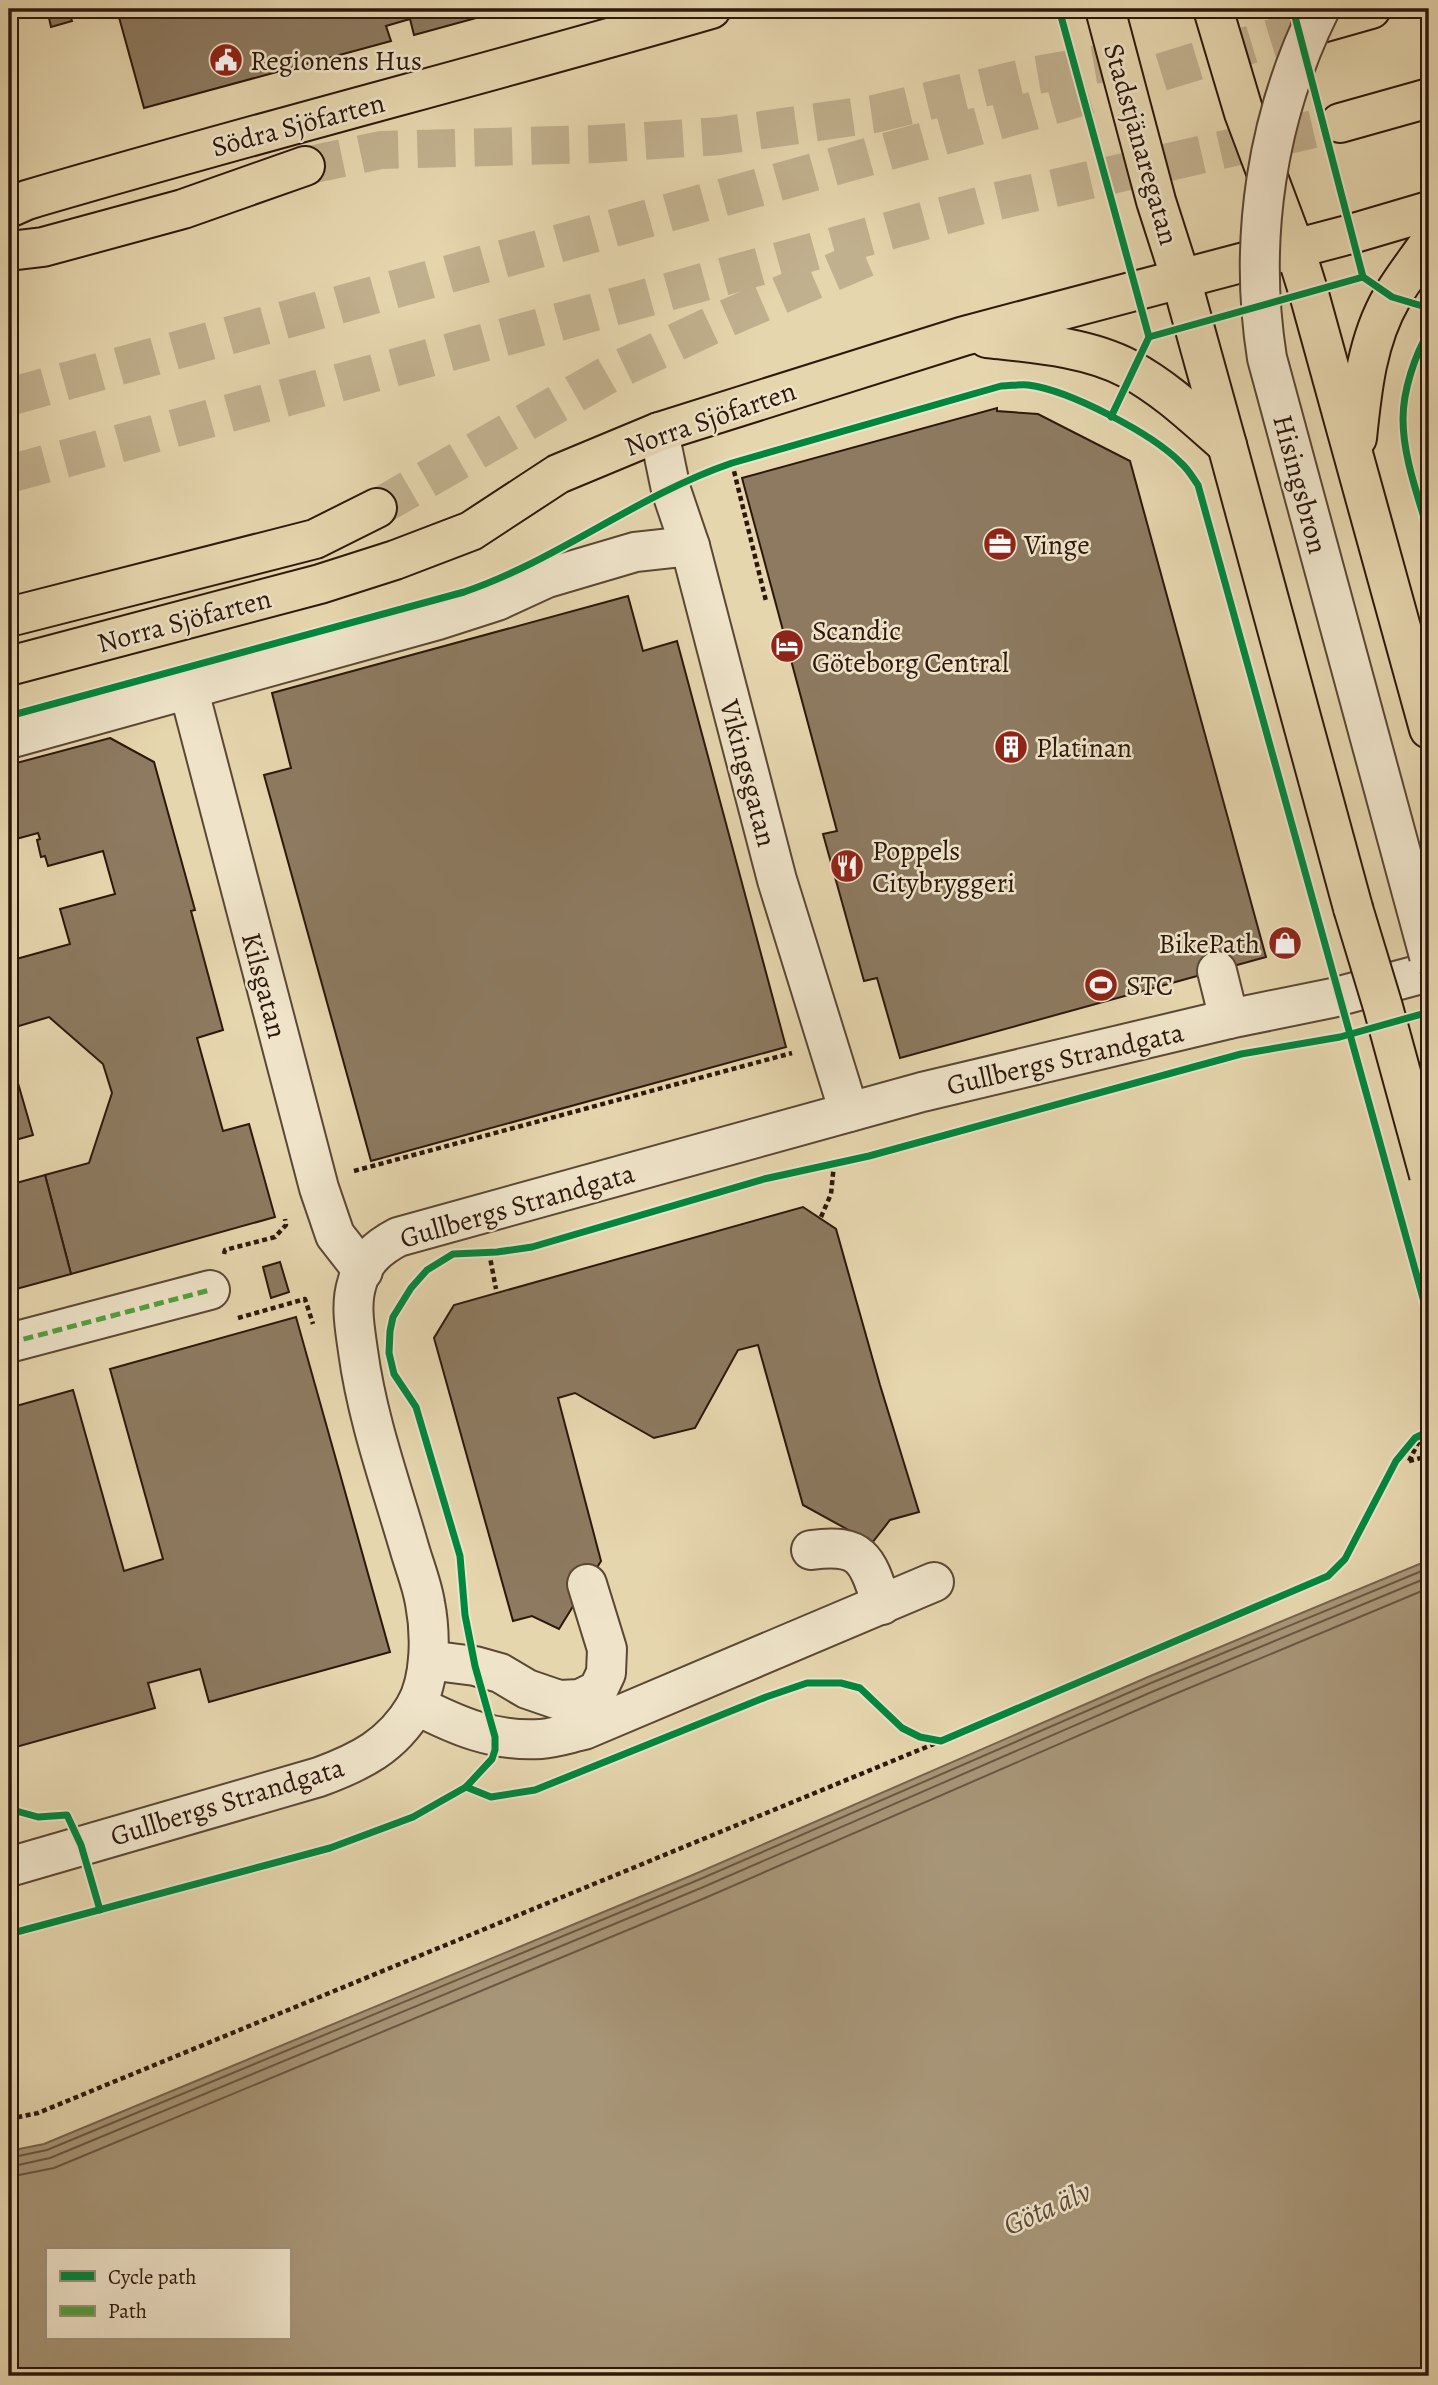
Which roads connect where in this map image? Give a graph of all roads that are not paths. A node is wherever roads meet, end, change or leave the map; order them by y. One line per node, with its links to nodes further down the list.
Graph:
1 (710, 9): 9 (main road, Södra Sjöfarten)
2 (1104, 9): 14 (main road, Stadstjänaregatan)
3 (1213, 9): 12 (main road)
4 (1371, 9): 5 (main road)
5 (1316, 17): 26 (street, Hisingsbron, bridge)
6 (1429, 98): 7 (main road)
7 (1340, 123)
8 (305, 166): 13 (main road)
9 (9, 208)
10 (1429, 211): 12 (main road, Norra Sjöfarten)
11 (1429, 243): 18 (main road, Hisingsbron)
12 (1295, 249): 14 (main road, Norra Sjöfarten); 18 (main road, Hisingsbron)
13 (9, 250)
14 (1181, 279): 15 (main road, Norra Sjöfarten); 17 (main road)
15 (964, 335): 16 (main road, Norra Sjöfarten); 17 (main road)
16 (659, 432): 20 (street, Vikingsgatan); 22 (main road, Norra Sjöfarten)
17 (1227, 444): 31 (main road, bridge)
18 (1355, 457): 24 (main road, Hisingsbron)
19 (377, 508): 21 (main road)
20 (690, 546): 23 (street); 30 (street, Vikingsgatan)
21 (9, 617)
22 (9, 666)
23 (189, 691): 25 (street); 32 (street, Kilsgatan)
24 (1429, 729)
25 (9, 739)
26 (1429, 956)
27 (1217, 971): 29 (street)
28 (1429, 972): 29 (street, Gullbergs Strandgata)
29 (1229, 1019): 30 (street, Gullbergs Strandgata)
30 (849, 1112): 32 (street, Gullbergs Strandgata)
31 (1429, 1175)
32 (363, 1271): 39 (street, Gullbergs Strandgata)
33 (210, 1290): 34 (street)
34 (9, 1343)
35 (811, 1550): 38 (street)
36 (934, 1582): 38 (street)
37 (587, 1584): 39 (street)
38 (882, 1605): 40 (street)
39 (428, 1660): 40 (street, Gullbergs Strandgata)
40 (416, 1705): 41 (street, Gullbergs Strandgata)
41 (9, 1867)

